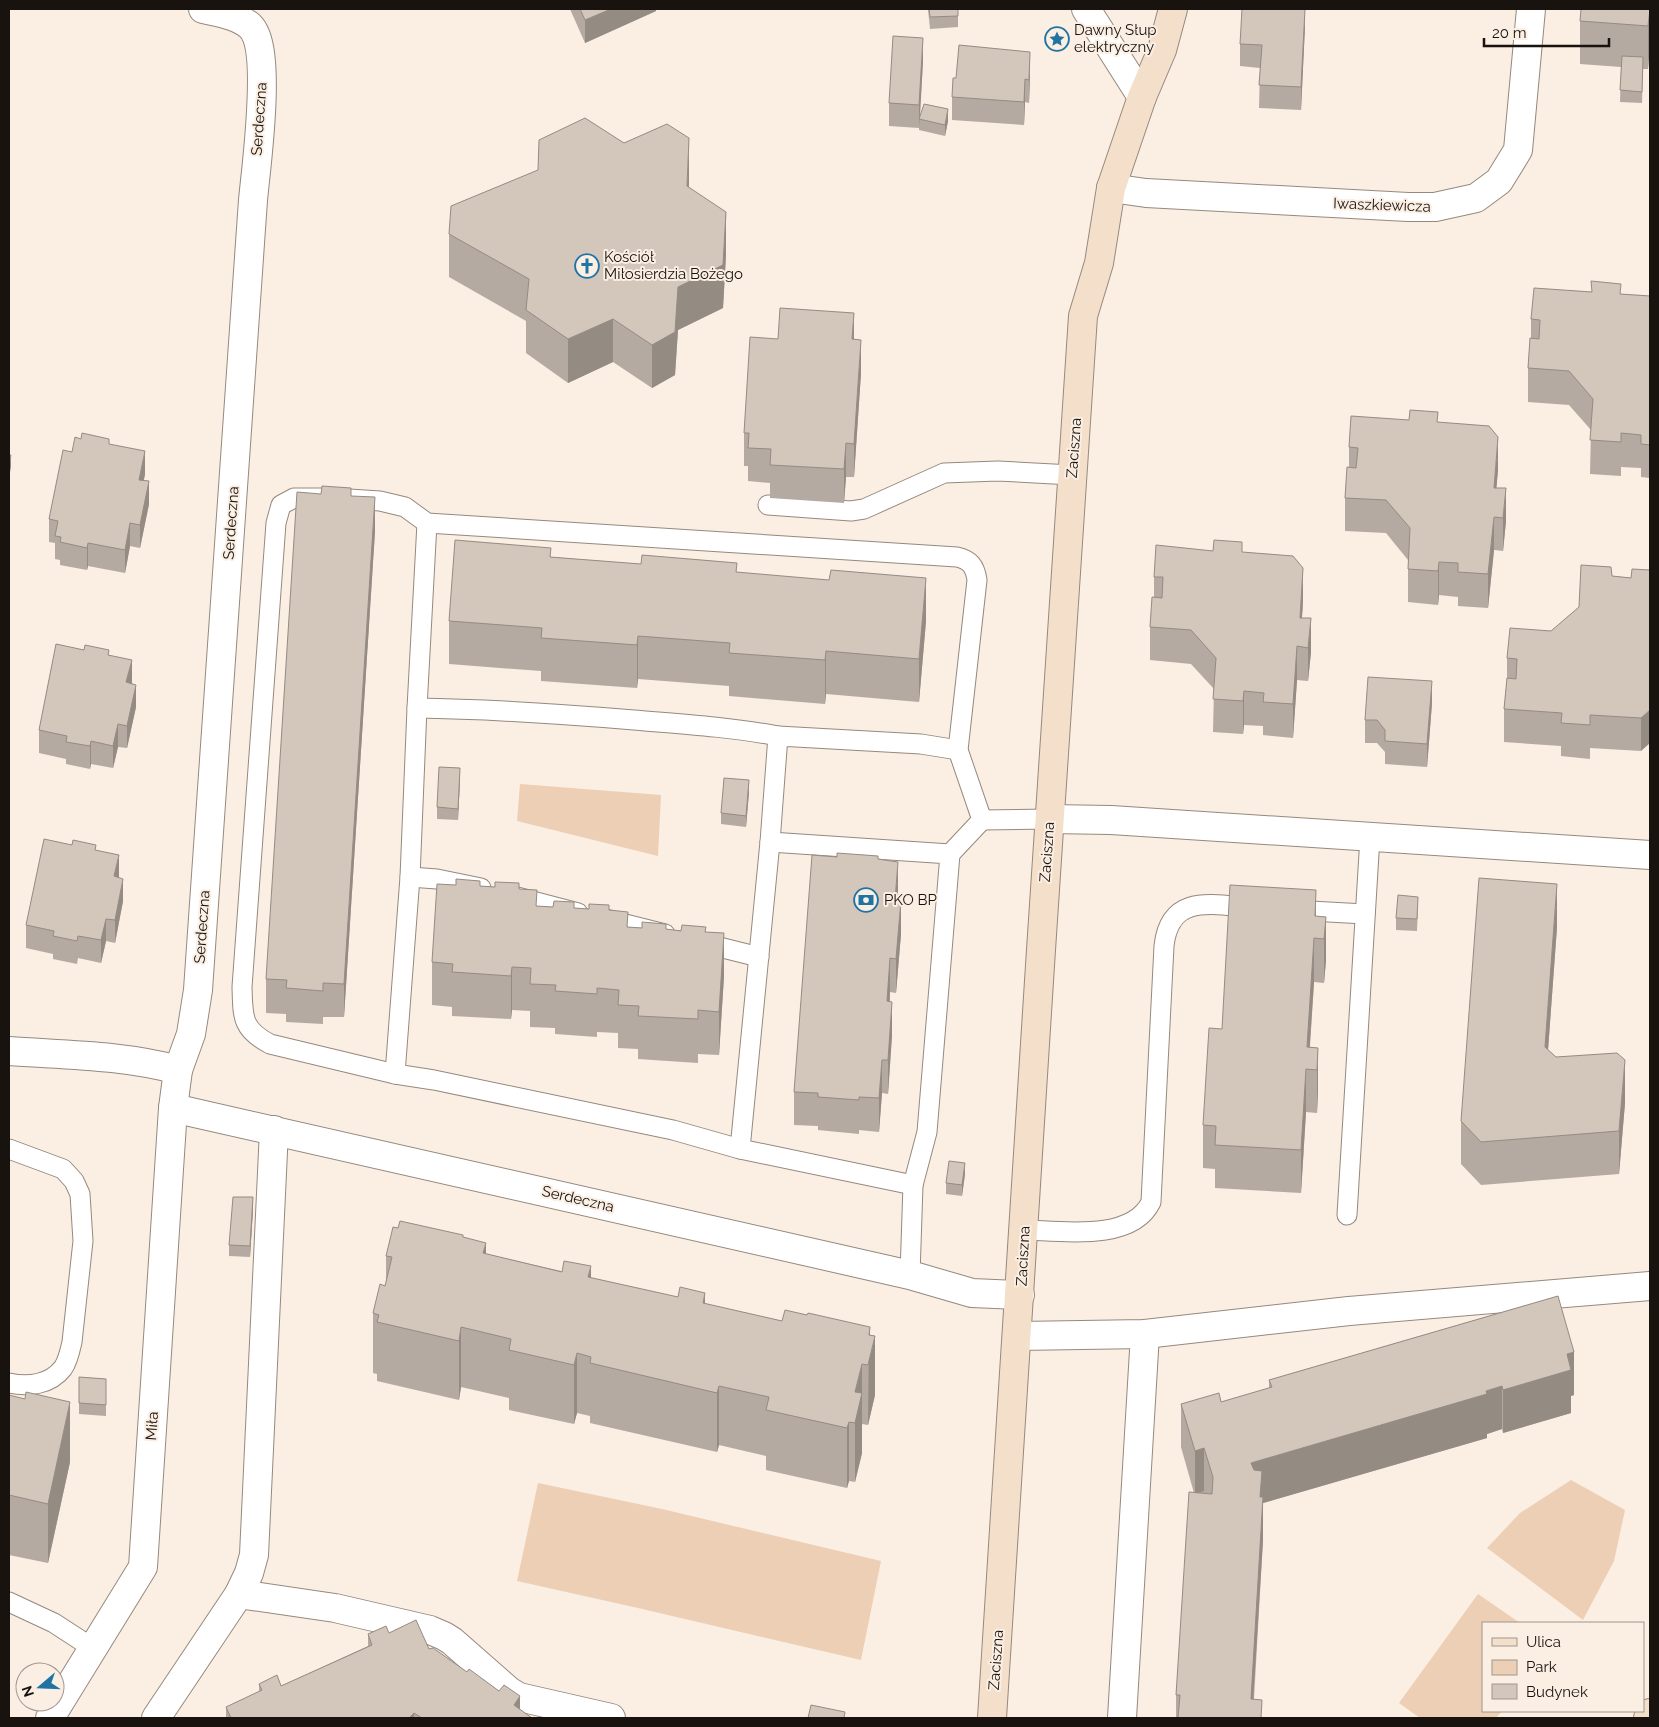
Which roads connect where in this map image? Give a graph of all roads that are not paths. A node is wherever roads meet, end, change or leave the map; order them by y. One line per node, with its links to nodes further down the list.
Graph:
1 (203, 9): 23 (street, Serdeczna)
2 (1086, 9): 5 (street)
3 (1173, 9): 5 (street, Zaciszna)
4 (1531, 9): 6 (street, Iwaszkiewicza)
5 (1142, 97): 6 (street, Zaciszna)
6 (1111, 188): 7 (street, Zaciszna)
7 (1072, 475): 8 (lane); 13 (street, Zaciszna)
8 (768, 505)
9 (427, 523): 10 (lane); 12 (lane); 24 (lane)
10 (417, 708): 11 (lane); 19 (lane)
11 (778, 736): 12 (lane); 16 (lane)
12 (958, 750): 14 (lane)
13 (1049, 819): 14 (lane); 15 (street); 31 (street, Zaciszna)
14 (982, 820): 17 (lane)
15 (1370, 837): 18 (street); 20 (lane)
16 (770, 842): 17 (lane); 21 (lane)
17 (950, 854): 29 (lane)
18 (1650, 855)
19 (410, 877): 21 (lane); 24 (lane)
20 (1365, 914): 30 (lane); 31 (lane)
21 (759, 957): 28 (lane)
22 (9, 1051): 23 (street)
23 (178, 1070): 25 (street, Serdeczna)
24 (395, 1074): 28 (lane)
25 (173, 1108): 26 (street, Serdeczna); 40 (street, Miła)
26 (274, 1130): 32 (street, Serdeczna); 38 (street)
27 (9, 1149): 37 (lane)
28 (740, 1150): 29 (lane)
29 (913, 1185): 32 (lane)
30 (1347, 1215)
31 (1024, 1230): 34 (street, Zaciszna)
32 (910, 1276): 34 (street, Serdeczna)
33 (1650, 1286): 35 (street)
34 (1020, 1295): 36 (street, Zaciszna)
35 (1144, 1334): 36 (street); 46 (street)
36 (1018, 1336): 45 (street, Zaciszna)
37 (9, 1384)
38 (238, 1594): 43 (street); 44 (street)
39 (9, 1602): 40 (lane)
40 (94, 1649): 42 (street, Miła)
41 (1650, 1713): 47 (street)
42 (50, 1718)
43 (156, 1718)
44 (610, 1718)
45 (992, 1718)
46 (1122, 1718)
47 (1648, 1718)

